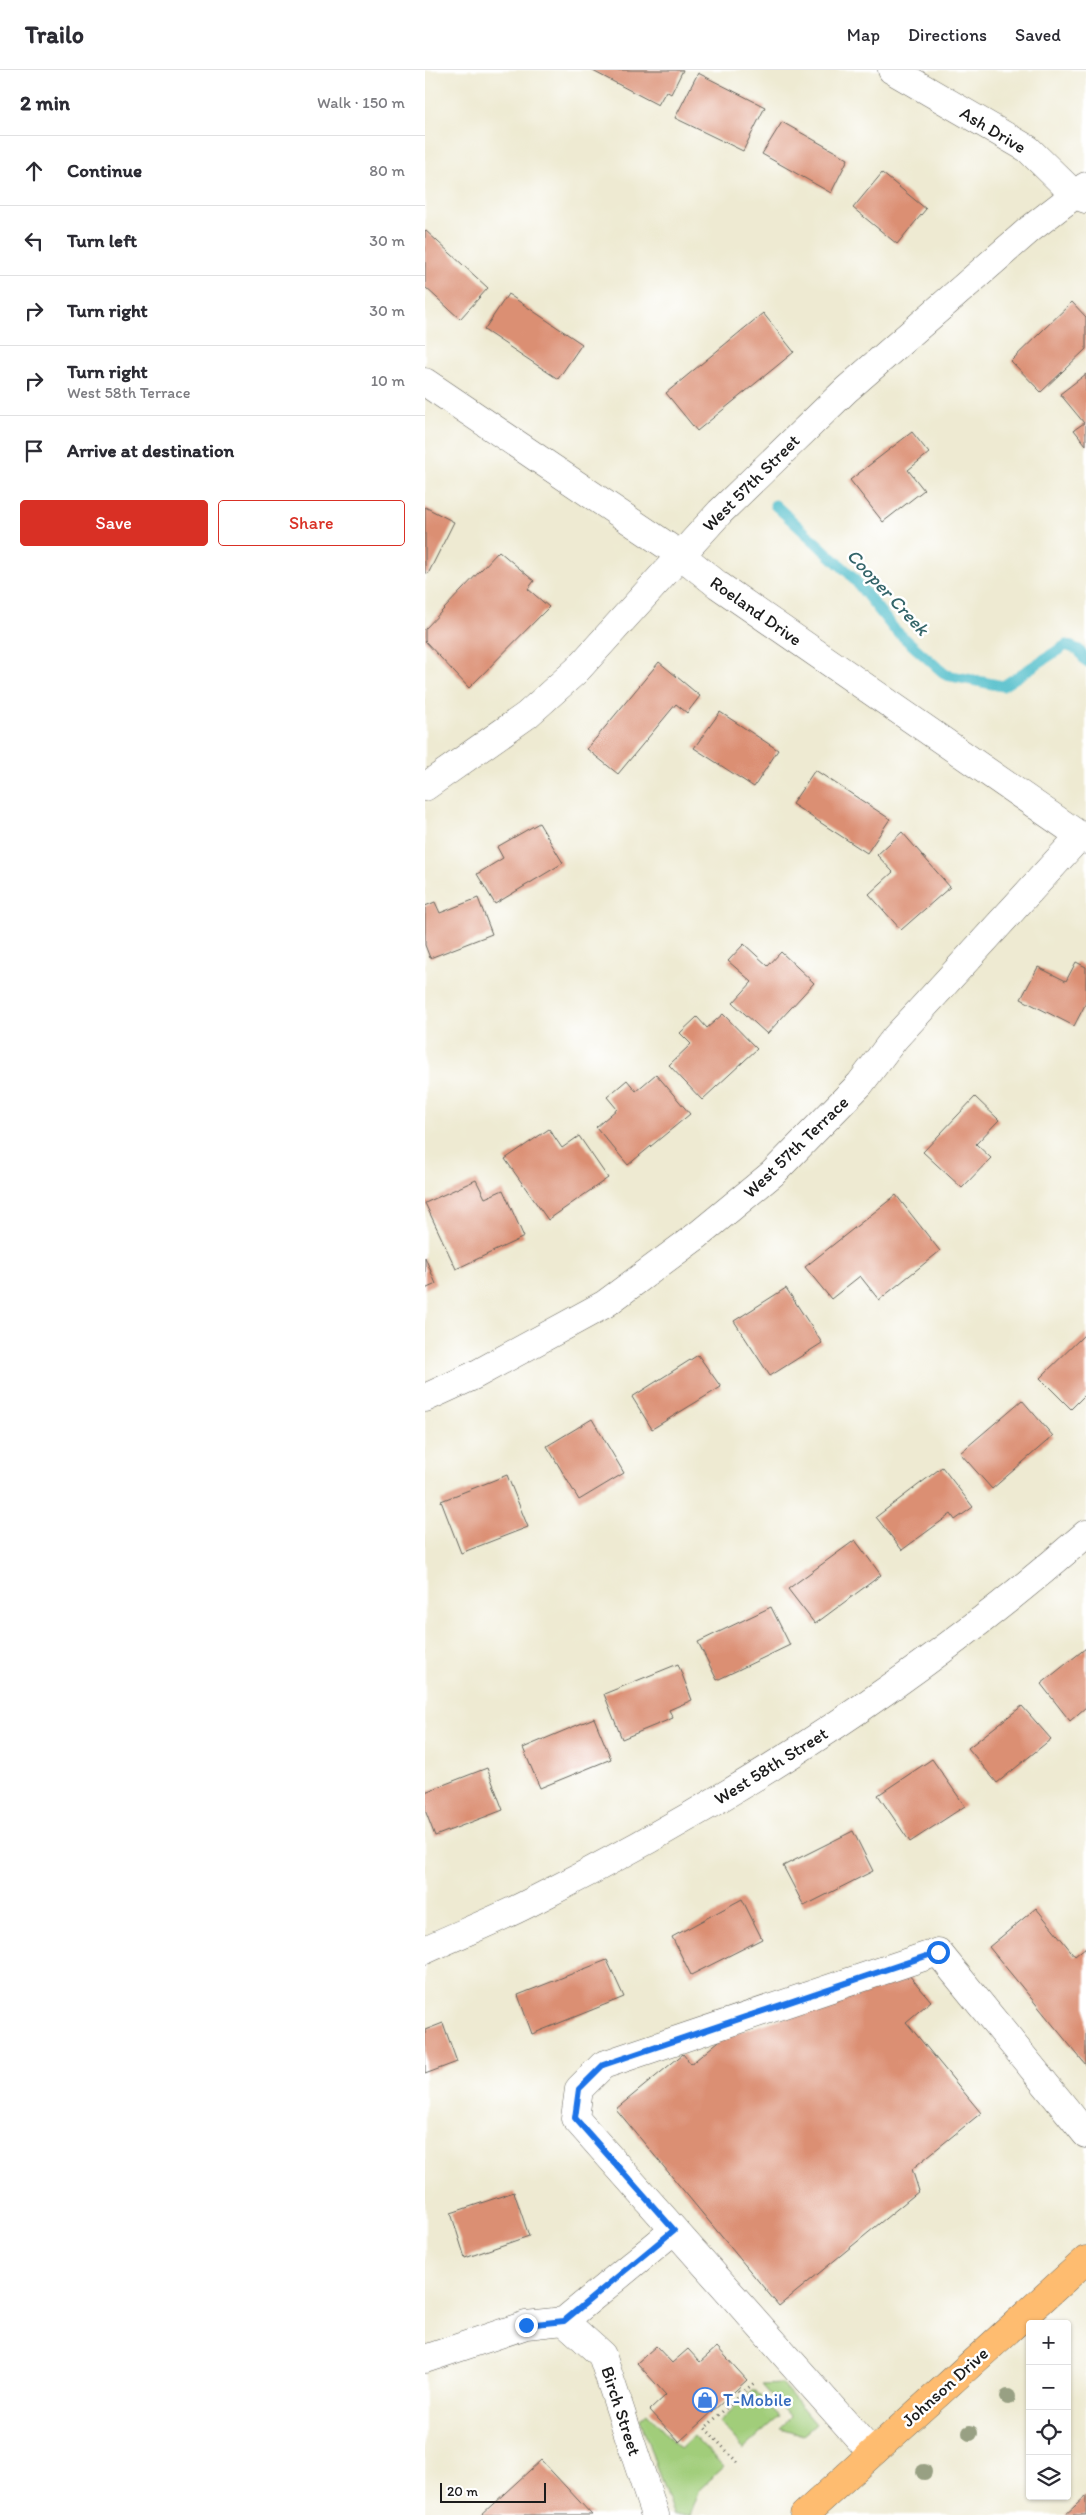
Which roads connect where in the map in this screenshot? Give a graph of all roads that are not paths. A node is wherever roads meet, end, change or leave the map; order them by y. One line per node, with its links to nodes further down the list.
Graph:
1 (892, 70): 2 (street, Ash Drive)
2 (1082, 193): 4 (street, West 57th Street)
3 (425, 382): 4 (street, Roeland Drive)
4 (681, 556): 5 (street, West 57th Street); 6 (street, Roeland Drive)
5 (425, 787)
6 (1083, 838): 7 (street, West 57th Terrace)
7 (425, 1398)
8 (1086, 1534): 9 (street, West 58th Street)
9 (425, 1950)
10 (1086, 2134): 11 (street)
11 (674, 2230): 13 (street); 15 (street)
12 (1086, 2260): 15 (main road, Johnson Drive)
13 (564, 2321): 14 (street); 16 (street, Birch Street)
14 (425, 2359)
15 (873, 2453): 17 (main road, Johnson Drive)
16 (655, 2515)
17 (804, 2515)

